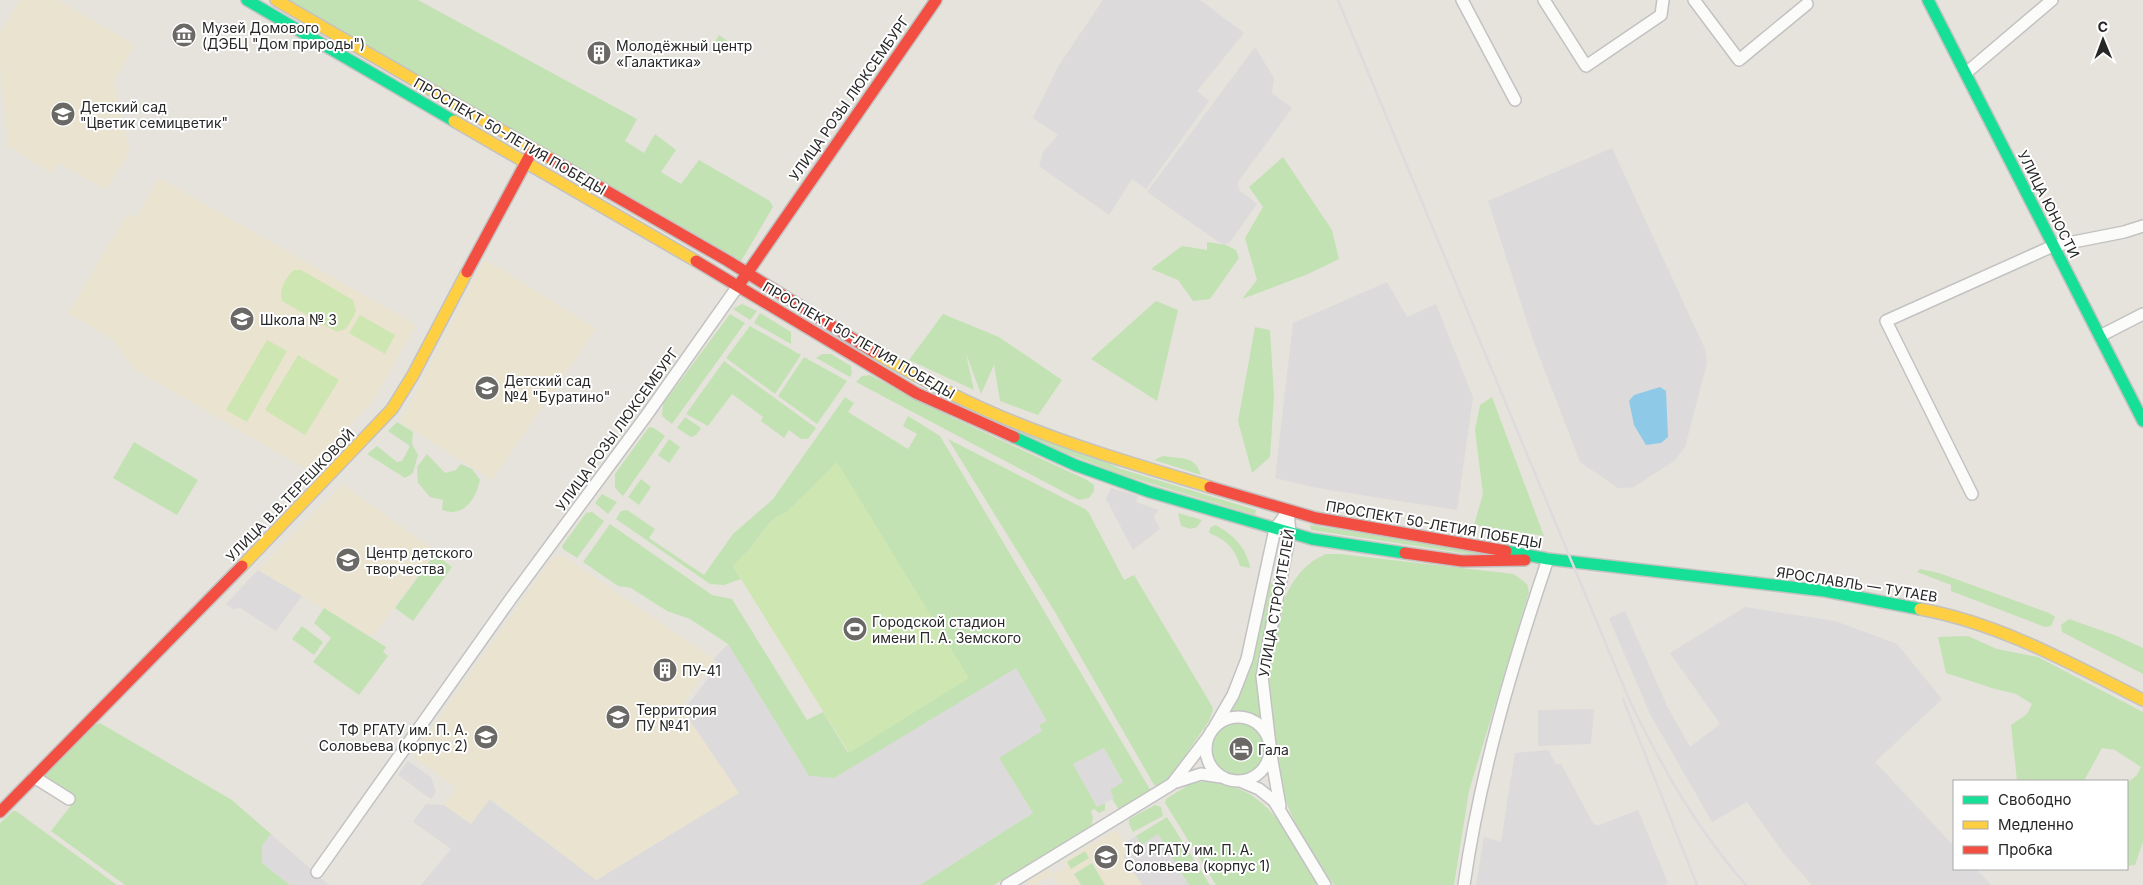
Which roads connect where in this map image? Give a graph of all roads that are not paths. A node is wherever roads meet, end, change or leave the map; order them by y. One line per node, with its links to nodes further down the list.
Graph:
1 (246, 0): 14 (main road, ПРОСПЕКТ 50-ЛЕТИЯ ПОБЕДЫ)
2 (276, 0): 13 (main road, ПРОСПЕКТ 50-ЛЕТИЯ ПОБЕДЫ)
3 (936, 0): 17 (main road, УЛИЦА РОЗЫ ЛЮКСЕМБУРГ)
4 (1462, 0): 12 (street)
5 (1544, 0): 6 (street)
6 (1663, 0)
7 (1694, 0): 10 (street)
8 (1928, 0): 11 (main road, УЛИЦА ЮНОСТИ)
9 (2052, 0): 11 (street)
10 (1807, 4)
11 (1966, 74): 16 (main road, УЛИЦА ЮНОСТИ)
12 (1515, 100)
13 (533, 149): 14 (main road, УЛИЦА В.В.ТЕРЕШКОВОЙ); 17 (main road, ПРОСПЕКТ 50-ЛЕТИЯ ПОБЕДЫ)
14 (526, 162): 18 (main road, ПРОСПЕКТ 50-ЛЕТИЯ ПОБЕДЫ); 32 (main road, УЛИЦА В.В.ТЕРЕШКОВОЙ)
15 (2143, 226): 16 (street)
16 (2053, 246): 20 (main road, УЛИЦА ЮНОСТИ); 22 (street)
17 (747, 273): 18 (main road, УЛИЦА РОЗЫ ЛЮКСЕМБУРГ); 23 (main road, ПРОСПЕКТ 50-ЛЕТИЯ ПОБЕДЫ)
18 (738, 286): 24 (main road, ПРОСПЕКТ 50-ЛЕТИЯ ПОБЕДЫ); 39 (street, УЛИЦА РОЗЫ ЛЮКСЕМБУРГ)
19 (2143, 314): 20 (street)
20 (2100, 336): 21 (main road, УЛИЦА ЮНОСТИ)
21 (2143, 421)
22 (1972, 494)
23 (1288, 511): 24 (street, УЛИЦА СТРОИТЕЛЕЙ); 25 (street, УЛИЦА СТРОИТЕЛЕЙ); 26 (main road, ПРОСПЕКТ 50-ЛЕТИЯ ПОБЕДЫ)
24 (1275, 529): 25 (main road, ПРОСПЕКТ 50-ЛЕТИЯ ПОБЕДЫ); 28 (street, УЛИЦА СТРОИТЕЛЕЙ)
25 (1290, 533): 26 (main road, ПРОСПЕКТ 50-ЛЕТИЯ ПОБЕДЫ); 30 (street, УЛИЦА СТРОИТЕЛЕЙ)
26 (1548, 559): 27 (main road, ЯРОСЛАВЛЬ — ТУТАЕВ); 42 (street)
27 (2143, 700)
28 (1215, 726): 29 (street); 30 (street)
29 (1208, 737): 31 (street); 34 (street)
30 (1270, 748): 33 (street); 38 (street, УЛИЦА СТРОИТЕЛЕЙ)
31 (1226, 778): 33 (street); 34 (street)
32 (37, 779): 35 (street); 36 (street); 37 (main road, УЛИЦА В.В.ТЕРЕШКОВОЙ)
33 (1239, 781): 38 (street)
34 (1172, 784): 40 (street)
35 (69, 799)
36 (22, 800)
37 (0, 812)
38 (1284, 814): 41 (street)
39 (317, 872)
40 (1007, 885)
41 (1325, 885)
42 (1464, 885)

